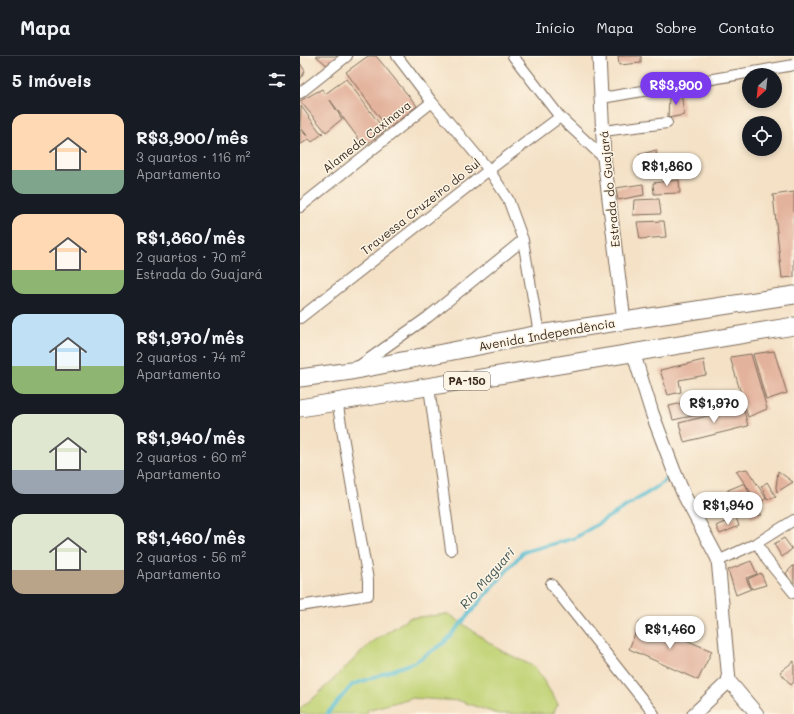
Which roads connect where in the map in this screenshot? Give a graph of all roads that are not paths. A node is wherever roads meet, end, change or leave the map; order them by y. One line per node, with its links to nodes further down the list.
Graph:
1 (347, 56): 6 (street)
2 (397, 56): 8 (street)
3 (513, 56): 9 (street)
4 (599, 56): 7 (street, Estrada do Guajará)
5 (794, 65): 7 (street)
6 (300, 93)
7 (602, 98): 11 (street, Estrada do Guajará)
8 (432, 102): 13 (street); 14 (street, Alameda Caxinava)
9 (560, 117): 12 (street); 13 (street, Travessa Cruzeiro do Sul)
10 (667, 123): 11 (street)
11 (603, 131): 12 (street, Estrada do Guajará)
12 (604, 158): 18 (street, Estrada do Guajará)
13 (489, 170): 15 (street); 17 (street, Travessa Cruzeiro do Sul)
14 (300, 207)
15 (523, 240): 20 (street); 22 (street)
16 (794, 295): 18 (main road, Avenida Independência)
17 (300, 318)
18 (624, 321): 20 (main road, Avenida Independência)
19 (794, 326): 21 (main road, PA-150)
20 (539, 334): 22 (main road, Avenida Independência)
21 (633, 352): 24 (main road, PA-150); 30 (street)
22 (351, 372): 23 (main road, Avenida Independência)
23 (301, 376)
24 (429, 387): 25 (main road, PA-150); 29 (street)
25 (337, 401): 26 (main road, PA-150); 33 (street)
26 (300, 408)
27 (794, 520): 28 (street)
28 (757, 543): 30 (street); 32 (street)
29 (451, 550)
30 (718, 561): 34 (street)
31 (551, 584): 35 (street)
32 (794, 593)
33 (300, 606)
34 (730, 681): 36 (street); 37 (street)
35 (654, 714)
36 (694, 714)
37 (757, 714)

